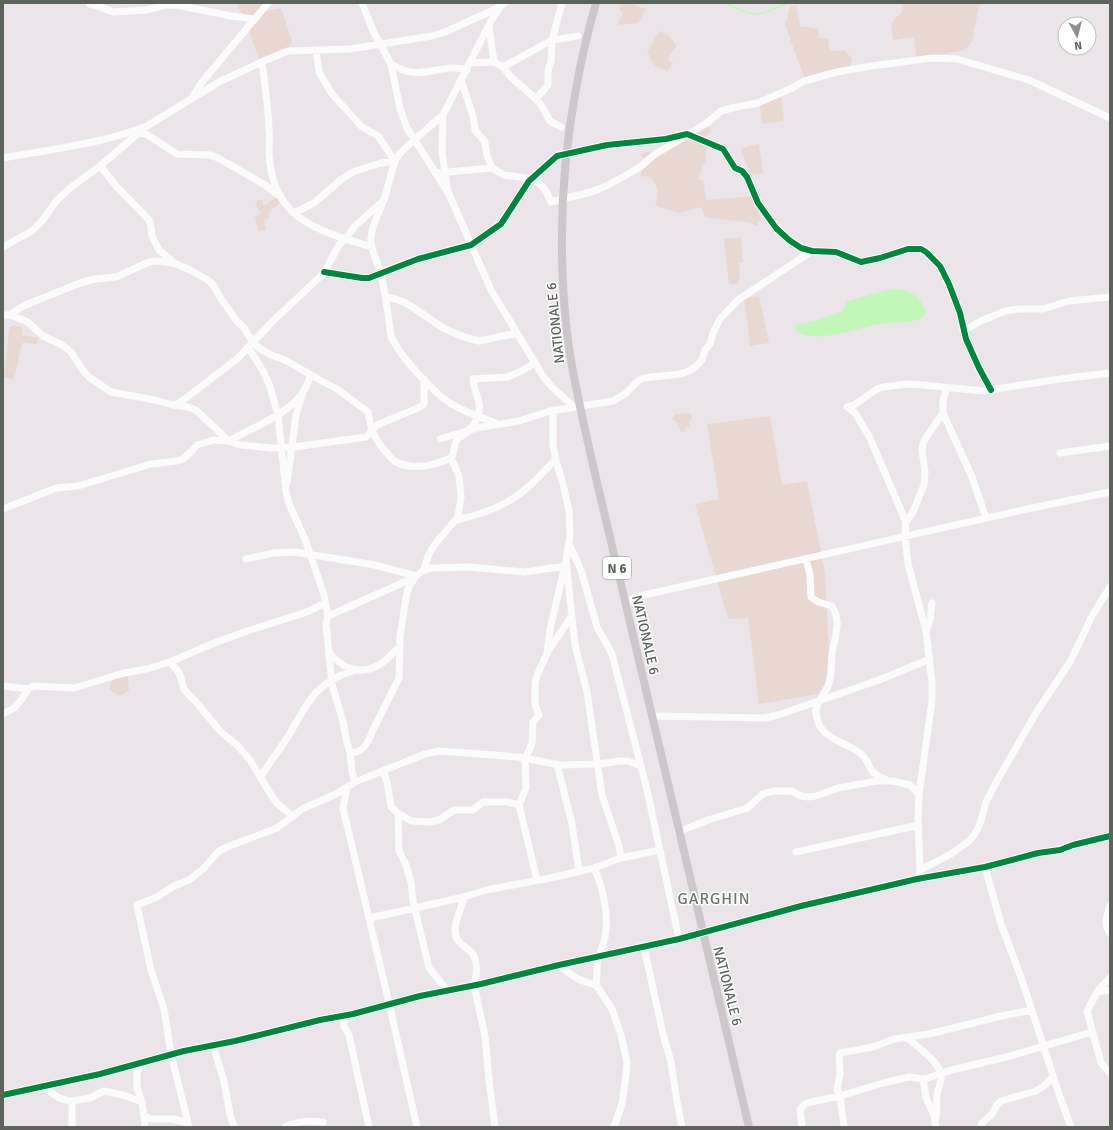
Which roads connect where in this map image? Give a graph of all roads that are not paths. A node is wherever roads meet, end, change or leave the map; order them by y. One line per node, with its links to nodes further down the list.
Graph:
1 (268, 3): 8 (street)
2 (362, 3): 12 (street)
3 (562, 3): 11 (street)
4 (596, 3): 31 (main road, NATIONALE 6 / N 6)
5 (90, 4): 7 (street)
6 (503, 5): 9 (street); 12 (street)
7 (106, 6): 8 (street)
8 (254, 19): 21 (street)
9 (489, 26): 15 (street); 16 (street)
10 (578, 36): 11 (street)
11 (552, 40): 18 (street); 22 (street)
12 (380, 44): 13 (street); 17 (street)
13 (316, 50): 14 (street); 33 (street)
14 (262, 62): 21 (street); 40 (street)
15 (494, 62): 16 (street); 18 (street)
16 (470, 63): 19 (street)
17 (391, 64): 19 (street); 30 (street)
18 (503, 67): 22 (street)
19 (466, 70): 20 (street)
20 (461, 80): 23 (street); 35 (street)
21 (192, 98): 25 (street)
22 (536, 99): 26 (street)
23 (443, 115): 30 (street); 36 (street)
24 (1110, 118): 29 (street)
25 (147, 126): 27 (street); 28 (street)
26 (561, 127)
27 (130, 132): 28 (street); 32 (street)
28 (140, 132): 34 (street); 40 (street)
29 (687, 134): 31 (street); 42 (street); 48 (street)
30 (414, 140): 33 (street); 37 (street)
31 (566, 154): 38 (street); 42 (main road, NATIONALE 6 / N 6)
32 (3, 158)
33 (395, 161): 41 (street); 43 (street)
34 (100, 166): 46 (street); 49 (street)
35 (492, 168): 36 (street); 38 (street)
36 (444, 172): 37 (street); 39 (street)
37 (436, 173): 39 (street)
38 (533, 179): 42 (street); 45 (street)
39 (448, 191): 45 (street)
40 (280, 196): 43 (street)
41 (384, 200): 44 (street); 47 (street)
42 (562, 200): 66 (main road, NATIONALE 6 / N 6)
43 (294, 213): 44 (street)
44 (345, 239): 47 (street); 50 (street)
45 (472, 245): 51 (street); 56 (street)
46 (3, 247)
47 (372, 247): 51 (street)
48 (812, 251): 55 (street); 66 (street)
49 (174, 263): 54 (street); 57 (street)
50 (324, 272): 51 (street); 57 (street)
51 (381, 273): 52 (street)
52 (386, 296): 56 (street); 61 (street)
53 (1110, 297): 55 (street)
54 (6, 315): 65 (street)
55 (963, 330): 63 (street)
56 (516, 333): 58 (street)
57 (250, 345): 60 (street); 65 (street); 69 (street)
58 (535, 363): 66 (street); 70 (street)
59 (1110, 373): 63 (street)
60 (311, 375): 64 (street); 73 (street)
61 (424, 380): 70 (street); 73 (street)
62 (947, 388): 63 (street); 68 (street); 87 (street)
63 (991, 390)
64 (302, 393): 69 (street); 77 (street)
65 (173, 405): 75 (street)
66 (577, 406): 67 (street); 99 (main road, NATIONALE 6 / N 6)
67 (553, 411): 71 (street); 81 (street)
68 (943, 413): 85 (street); 87 (street)
69 (278, 415): 75 (street); 78 (street)
70 (477, 415): 71 (street); 72 (street)
71 (499, 424): 72 (street)
72 (470, 430): 74 (street); 80 (street)
73 (372, 431): 77 (street); 80 (street)
74 (440, 439)
75 (229, 441): 78 (street); 84 (street)
76 (1110, 446): 79 (street)
77 (292, 447): 78 (street); 82 (street)
78 (281, 448): 82 (street)
79 (1060, 453)
80 (451, 458): 86 (street)
81 (556, 459): 86 (street); 89 (street)
82 (286, 492): 90 (street)
83 (1110, 492): 85 (street)
84 (3, 509)
85 (986, 518): 88 (street)
86 (457, 520): 94 (street)
87 (906, 522): 88 (street)
88 (905, 537): 92 (street); 102 (street)
89 (569, 543): 93 (street); 119 (street)
90 (311, 555): 91 (street); 95 (street); 97 (street)
91 (246, 559)
92 (806, 559): 99 (street); 112 (street)
93 (566, 565): 94 (street); 101 (street); 105 (street)
94 (423, 571): 95 (street)
95 (416, 576): 100 (street); 103 (street)
96 (1110, 587): 137 (street)
97 (325, 603): 100 (street); 107 (street)
98 (932, 603): 102 (street)
99 (626, 604): 114 (main road, NATIONALE 6 / N 6)
100 (328, 616): 104 (street)
101 (571, 617): 105 (street); 118 (street)
102 (926, 631): 106 (street)
103 (400, 647): 108 (street); 115 (street)
104 (328, 650): 108 (street); 109 (street)
105 (547, 654): 116 (street)
106 (930, 659): 112 (street); 125 (street)
107 (170, 662): 111 (street); 121 (street)
108 (353, 671): 109 (street)
109 (332, 679): 115 (street); 121 (street)
110 (3, 686): 111 (street)
111 (28, 689): 113 (street)
112 (820, 701): 114 (street); 122 (street)
113 (3, 714)
114 (652, 716): 130 (main road, NATIONALE 6 / N 6)
115 (350, 752): 123 (street)
116 (525, 759): 117 (street); 120 (street); 126 (street)
117 (557, 764): 118 (street); 138 (street)
118 (598, 764): 119 (street); 134 (street)
119 (640, 766): 132 (street)
120 (383, 771): 123 (street); 127 (street)
121 (261, 776): 128 (street)
122 (893, 781): 125 (street); 130 (street)
123 (355, 782): 124 (street)
124 (347, 787): 128 (street); 144 (street)
125 (919, 794): 129 (street)
126 (519, 805): 127 (street); 140 (street)
127 (398, 813): 143 (street)
128 (292, 816): 164 (street)
129 (919, 825): 133 (street); 137 (street)
130 (678, 832): 145 (main road, NATIONALE 6 / N 6)
131 (1110, 836): 135 (street)
132 (660, 850): 134 (street); 147 (street)
133 (796, 852)
134 (621, 858): 136 (street)
135 (985, 867): 139 (street); 158 (street)
136 (594, 868): 138 (street); 149 (street)
137 (920, 870): 139 (street)
138 (579, 871): 140 (street)
139 (916, 879): 145 (street)
140 (537, 880): 141 (street)
141 (464, 897): 143 (street); 152 (street)
142 (1110, 906): 146 (street)
143 (414, 907): 144 (street); 154 (street)
144 (370, 918): 157 (street)
145 (702, 933): 147 (street); 188 (main road, NATIONALE 6 / N 6)
146 (1110, 933)
147 (679, 939): 148 (street)
148 (644, 947): 149 (street); 187 (street)
149 (600, 956): 150 (street); 153 (street)
150 (559, 965): 152 (street); 153 (street)
151 (1110, 978): 156 (street)
152 (474, 985): 154 (street); 185 (street)
153 (596, 986): 186 (street)
154 (447, 990): 157 (street)
155 (1110, 990): 156 (street)
156 (1098, 992): 160 (street)
157 (389, 1003): 159 (street); 184 (street)
158 (1032, 1010): 161 (street); 163 (street)
159 (344, 1016): 162 (street); 183 (street)
160 (1092, 1032): 163 (street); 167 (street)
161 (907, 1037): 166 (street); 172 (street)
162 (213, 1046): 164 (street); 181 (street)
163 (1044, 1046): 166 (street); 168 (street)
164 (171, 1054): 165 (street); 178 (street)
165 (149, 1060): 170 (street); 174 (street)
166 (941, 1073): 169 (street); 177 (street)
167 (1110, 1073)
168 (1053, 1077): 191 (street); 192 (street)
169 (923, 1079): 172 (street); 177 (street)
170 (44, 1086): 171 (street); 173 (street)
171 (3, 1095)
172 (840, 1096): 189 (street); 190 (street)
173 (72, 1101): 174 (street); 179 (street)
174 (142, 1102): 175 (street)
175 (144, 1116): 178 (street); 180 (street)
176 (324, 1122): 182 (street)
177 (935, 1124)
178 (188, 1125)
179 (72, 1127)
180 (145, 1127)
181 (234, 1127)
182 (285, 1127)
183 (368, 1127)
184 (417, 1127)
185 (495, 1127)
186 (614, 1127)
187 (682, 1127)
188 (748, 1127)
189 (802, 1127)
190 (844, 1127)
191 (980, 1127)
192 (1071, 1127)

